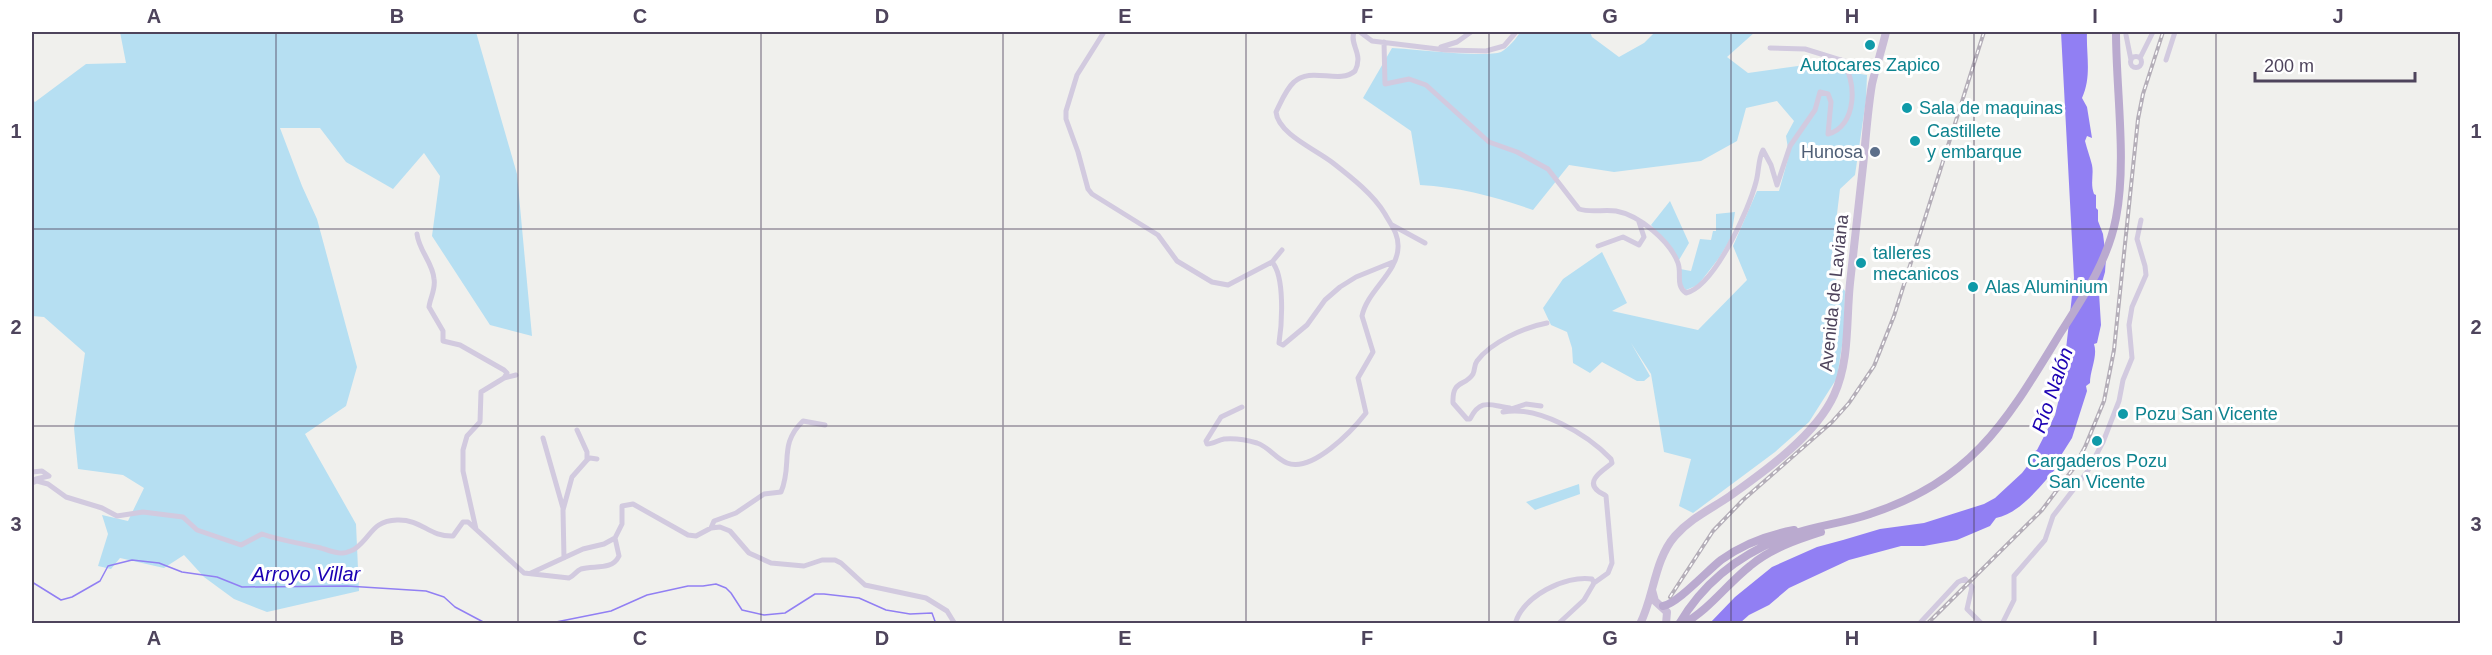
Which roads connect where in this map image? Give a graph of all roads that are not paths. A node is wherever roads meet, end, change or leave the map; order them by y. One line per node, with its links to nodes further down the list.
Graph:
1 (1104, 32): 24 (street)
2 (1354, 32): 19 (street)
3 (1360, 32): 11 (street)
4 (1471, 32): 12 (street)
5 (1516, 32): 12 (street)
6 (1886, 32): 16 (street, Avenida de Laviana)
7 (2116, 32): 41 (main road)
8 (2153, 32): 10 (street)
9 (2175, 32): 15 (street)
10 (2126, 35)
11 (1384, 42): 12 (street); 18 (street)
12 (1430, 48)
13 (1770, 48): 14 (street)
14 (1841, 60): 16 (street); 18 (street)
15 (2166, 60)
16 (1876, 71): 49 (street, Avenida de Laviana)
17 (2141, 220): 60 (street)
18 (1639, 222): 22 (street)
19 (1392, 225): 21 (street); 25 (street)
20 (417, 234): 28 (street)
21 (1425, 243)
22 (1598, 246)
23 (1282, 250): 24 (street)
24 (1272, 262): 25 (street)
25 (1394, 262): 30 (street)
26 (1547, 323): 31 (street)
27 (516, 375): 28 (street)
28 (504, 378): 44 (street)
29 (1541, 406): 31 (street)
30 (1242, 407)
31 (1511, 409): 32 (street); 48 (street)
32 (1503, 412)
33 (825, 425): 43 (street)
34 (577, 430): 37 (street)
35 (543, 438): 40 (street)
36 (597, 459): 37 (street)
37 (587, 460): 40 (street)
38 (32, 472): 39 (street)
39 (32, 482): 44 (street)
40 (564, 510): 46 (street)
41 (1868, 515): 42 (main road); 57 (main road)
42 (1844, 521): 50 (main road); 57 (main road)
43 (711, 528): 45 (street); 52 (street)
44 (477, 530): 47 (street)
45 (615, 538): 46 (street); 47 (street)
46 (564, 558): 47 (street)
47 (529, 574)
48 (1594, 583): 53 (street); 54 (street)
49 (1652, 588): 50 (street); 51 (street, Avenida de Laviana)
50 (1661, 605): 51 (street); 56 (street)
51 (1646, 616): 55 (street, Avenida de Laviana)
52 (955, 624)
53 (1515, 624)
54 (1558, 624)
55 (1640, 624)
56 (1666, 624)
57 (1681, 624)
58 (1919, 624): 59 (street)
59 (1982, 624)
60 (2002, 624)

